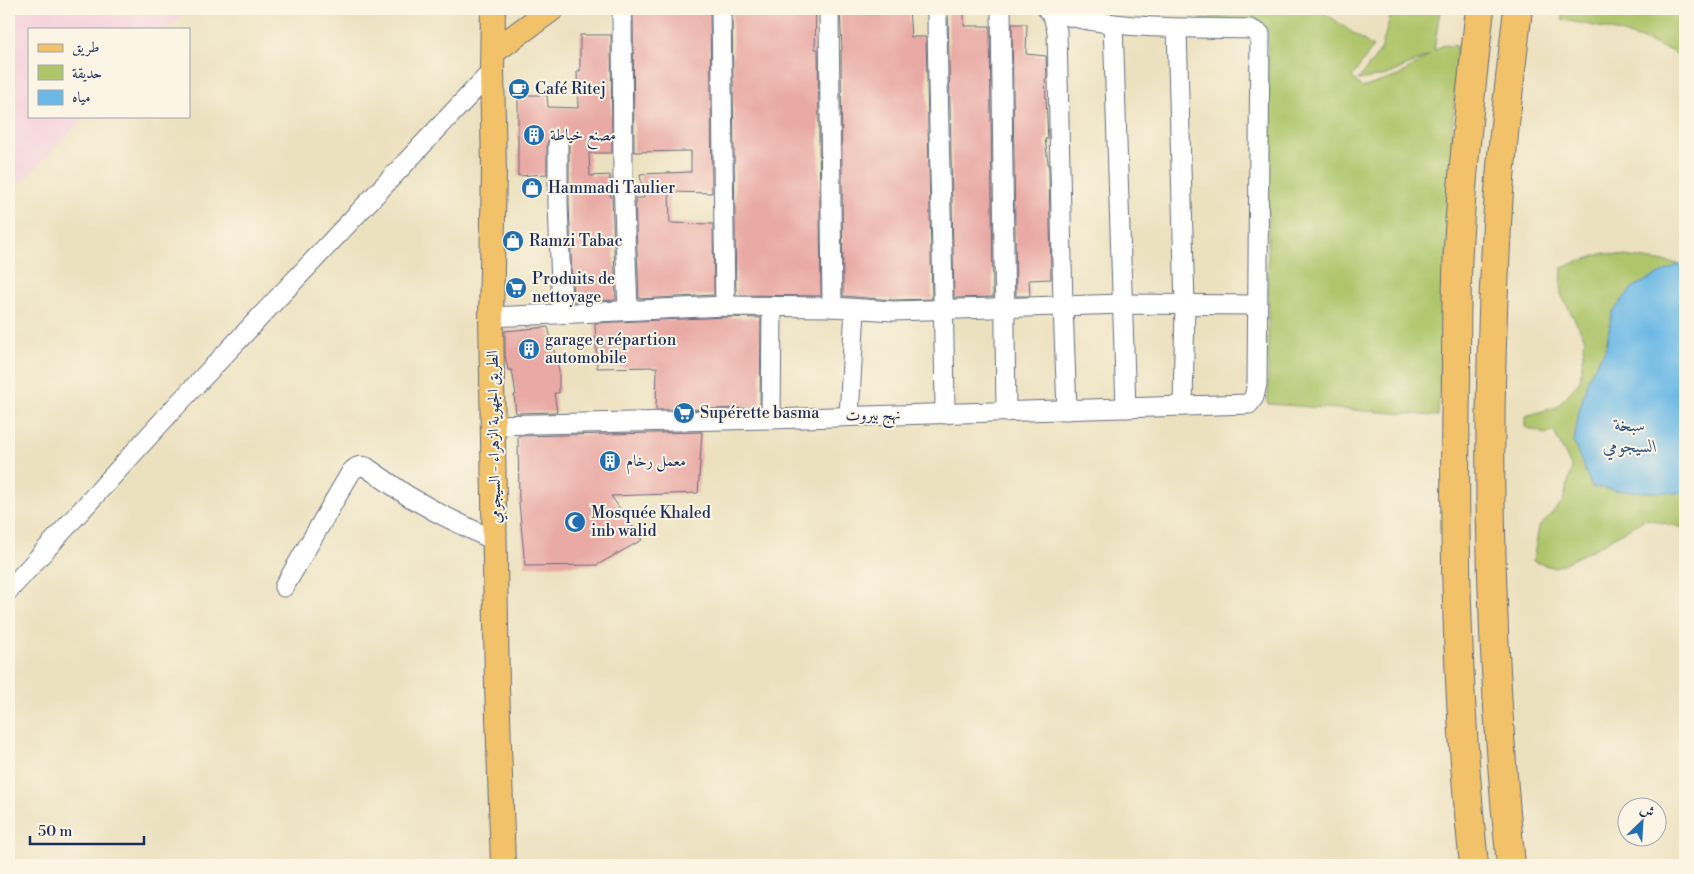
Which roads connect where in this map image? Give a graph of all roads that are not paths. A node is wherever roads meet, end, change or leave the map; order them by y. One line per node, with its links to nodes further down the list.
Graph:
1 (494, 9): 13 (main road, الطريق الجهوية الزهراء - السيجومي)
2 (552, 9): 13 (main road)
3 (622, 9): 25 (street)
4 (721, 9): 17 (street)
5 (829, 9): 20 (street)
6 (937, 9): 24 (street)
7 (1001, 9): 22 (street)
8 (1480, 9): 40 (highway)
9 (1518, 9): 41 (highway)
10 (1048, 10): 11 (street); 18 (street)
11 (1113, 24): 12 (street); 15 (street)
12 (1177, 28): 16 (street); 19 (street)
13 (492, 61): 27 (main road, الطريق الجهوية الزهراء - السيجومي); 38 (street)
14 (558, 144): 26 (street)
15 (1123, 304): 16 (street); 18 (street); 29 (street)
16 (1184, 304): 19 (street); 28 (street)
17 (724, 306): 21 (street); 25 (street)
18 (1063, 306): 22 (street); 30 (street)
19 (1257, 306): 28 (street, نهج بيروت)
20 (832, 307): 21 (street); 23 (street)
21 (772, 308): 34 (street)
22 (1006, 308): 24 (street); 31 (street)
23 (854, 309): 24 (street); 33 (street)
24 (944, 309): 32 (street)
25 (628, 310): 26 (street)
26 (562, 313): 27 (street)
27 (491, 317): 35 (main road, الطريق الجهوية الزهراء - السيجومي)
28 (1183, 406): 29 (street, نهج بيروت)
29 (1126, 408): 30 (street, نهج بيروت)
30 (1067, 410): 31 (street, نهج بيروت)
31 (1006, 412): 32 (street, نهج بيروت)
32 (945, 414): 33 (street, نهج بيروت)
33 (849, 416): 34 (street, نهج بيروت)
34 (771, 419): 35 (street, نهج بيروت)
35 (494, 425): 36 (main road, الطريق الجهوية الزهراء - السيجومي)
36 (496, 541): 37 (street); 39 (main road, الطريق الجهوية الزهراء - السيجومي)
37 (284, 587)
38 (9, 590)
39 (503, 865)
40 (1474, 865)
41 (1511, 865)

